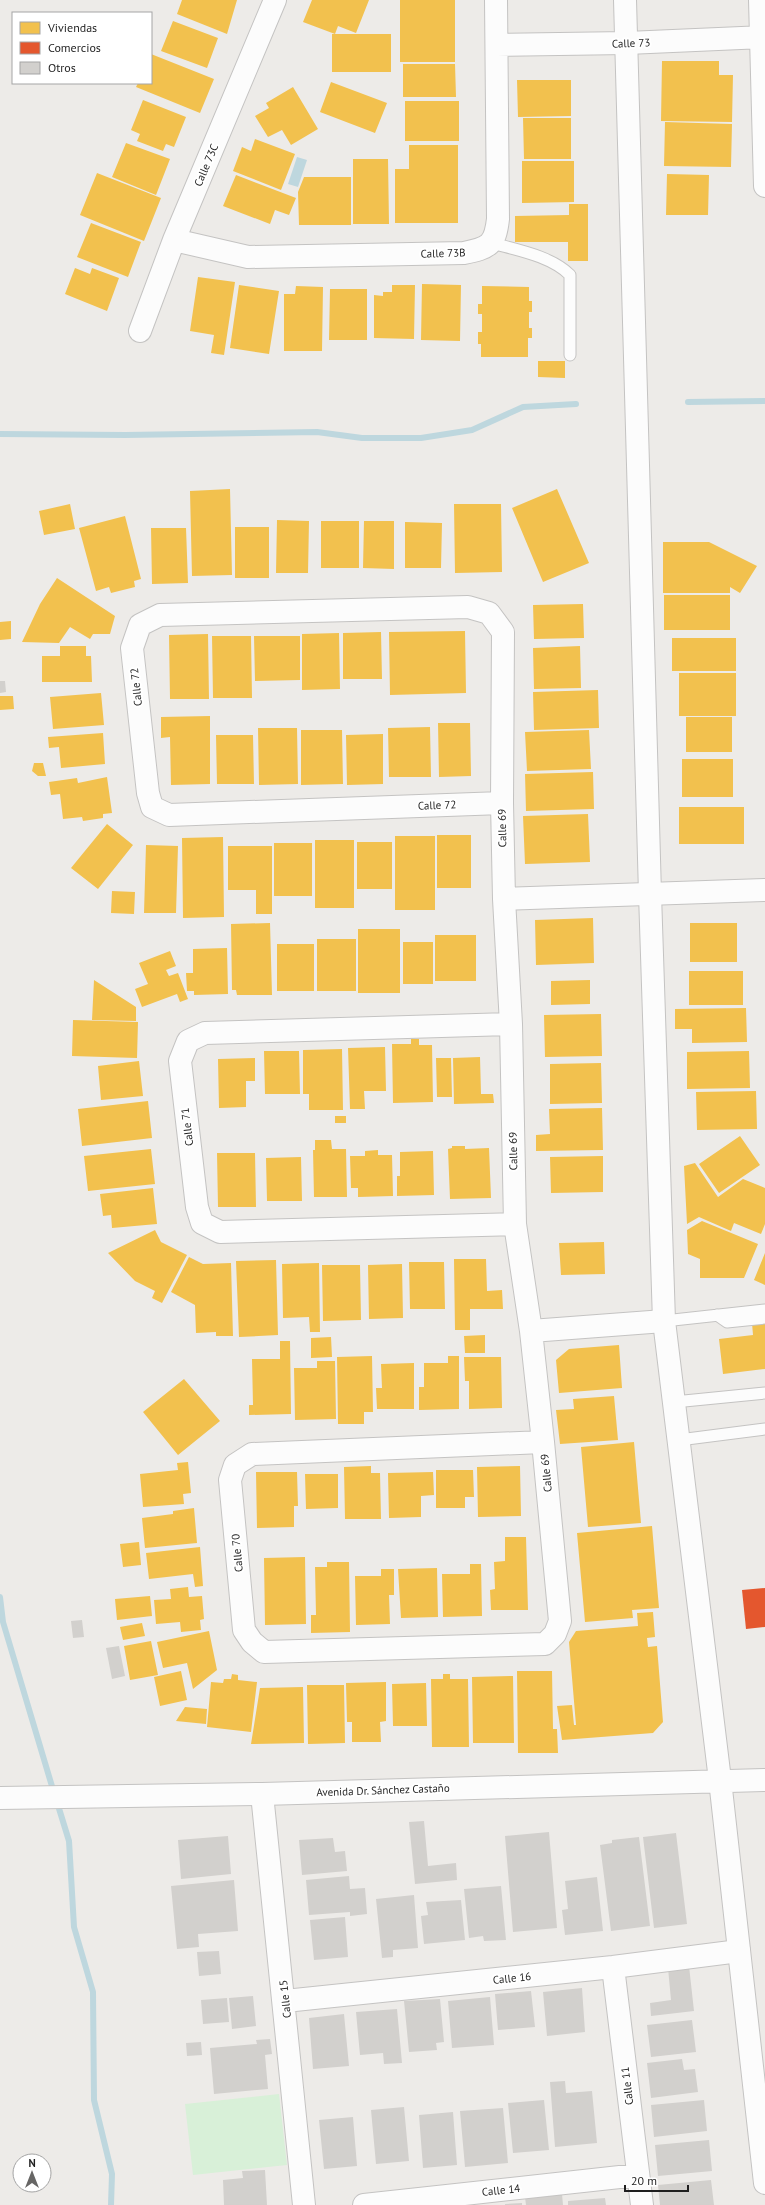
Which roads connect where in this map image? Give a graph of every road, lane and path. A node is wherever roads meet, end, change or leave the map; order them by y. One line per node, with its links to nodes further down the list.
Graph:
1 (275, 0): 9 (street, Calle 73C)
2 (496, 0): 7 (street)
3 (625, 0): 6 (street)
4 (760, 0): 5 (street)
5 (764, 37): 6 (street, Calle 73); 8 (street)
6 (627, 43): 7 (street, Calle 73); 16 (street)
7 (498, 45): 10 (street)
8 (765, 186)
9 (174, 240): 10 (street, Calle 73B); 11 (street, Calle 73C)
10 (492, 243): 12 (lane)
11 (140, 331)
12 (570, 355)
13 (504, 665): 14 (street, Calle 69); 14 (street, Calle 72)
14 (502, 803): 17 (street, Calle 69)
15 (765, 890): 16 (street)
16 (650, 894): 17 (street); 23 (street)
17 (504, 898): 18 (street, Calle 69)
18 (511, 1024): 19 (street, Calle 69); 19 (street, Calle 71)
19 (515, 1224): 24 (street, Calle 69)
20 (765, 1310): 21 (lane)
21 (717, 1315): 22 (lane); 23 (lane)
22 (765, 1318)
23 (664, 1321): 24 (street); 26 (street)
24 (531, 1331): 29 (street, Calle 69)
25 (765, 1393): 26 (lane)
26 (674, 1402): 28 (street)
27 (765, 1429): 28 (lane)
28 (679, 1440): 31 (street)
29 (543, 1442): 30 (street, Calle 69); 30 (street, Calle 70)
30 (555, 1634)
31 (720, 1780): 32 (street, Avenida Dr. Sánchez Castaño); 33 (street, Avenida Dr. Sánchez Castaño); 35 (street)
32 (765, 1780)
33 (262, 1794): 34 (street, Avenida Dr. Sánchez Castaño); 37 (street, Calle 15)
34 (0, 1798)
35 (739, 1951): 36 (street, Calle 16); 39 (street)
36 (613, 1967): 37 (street, Calle 16); 38 (street, Calle 11)
37 (285, 2002): 40 (street, Calle 15)
38 (638, 2175): 41 (street, Calle 14); 42 (street, Calle 11)
39 (765, 2183)
40 (304, 2205)
41 (364, 2205)
42 (642, 2205)

